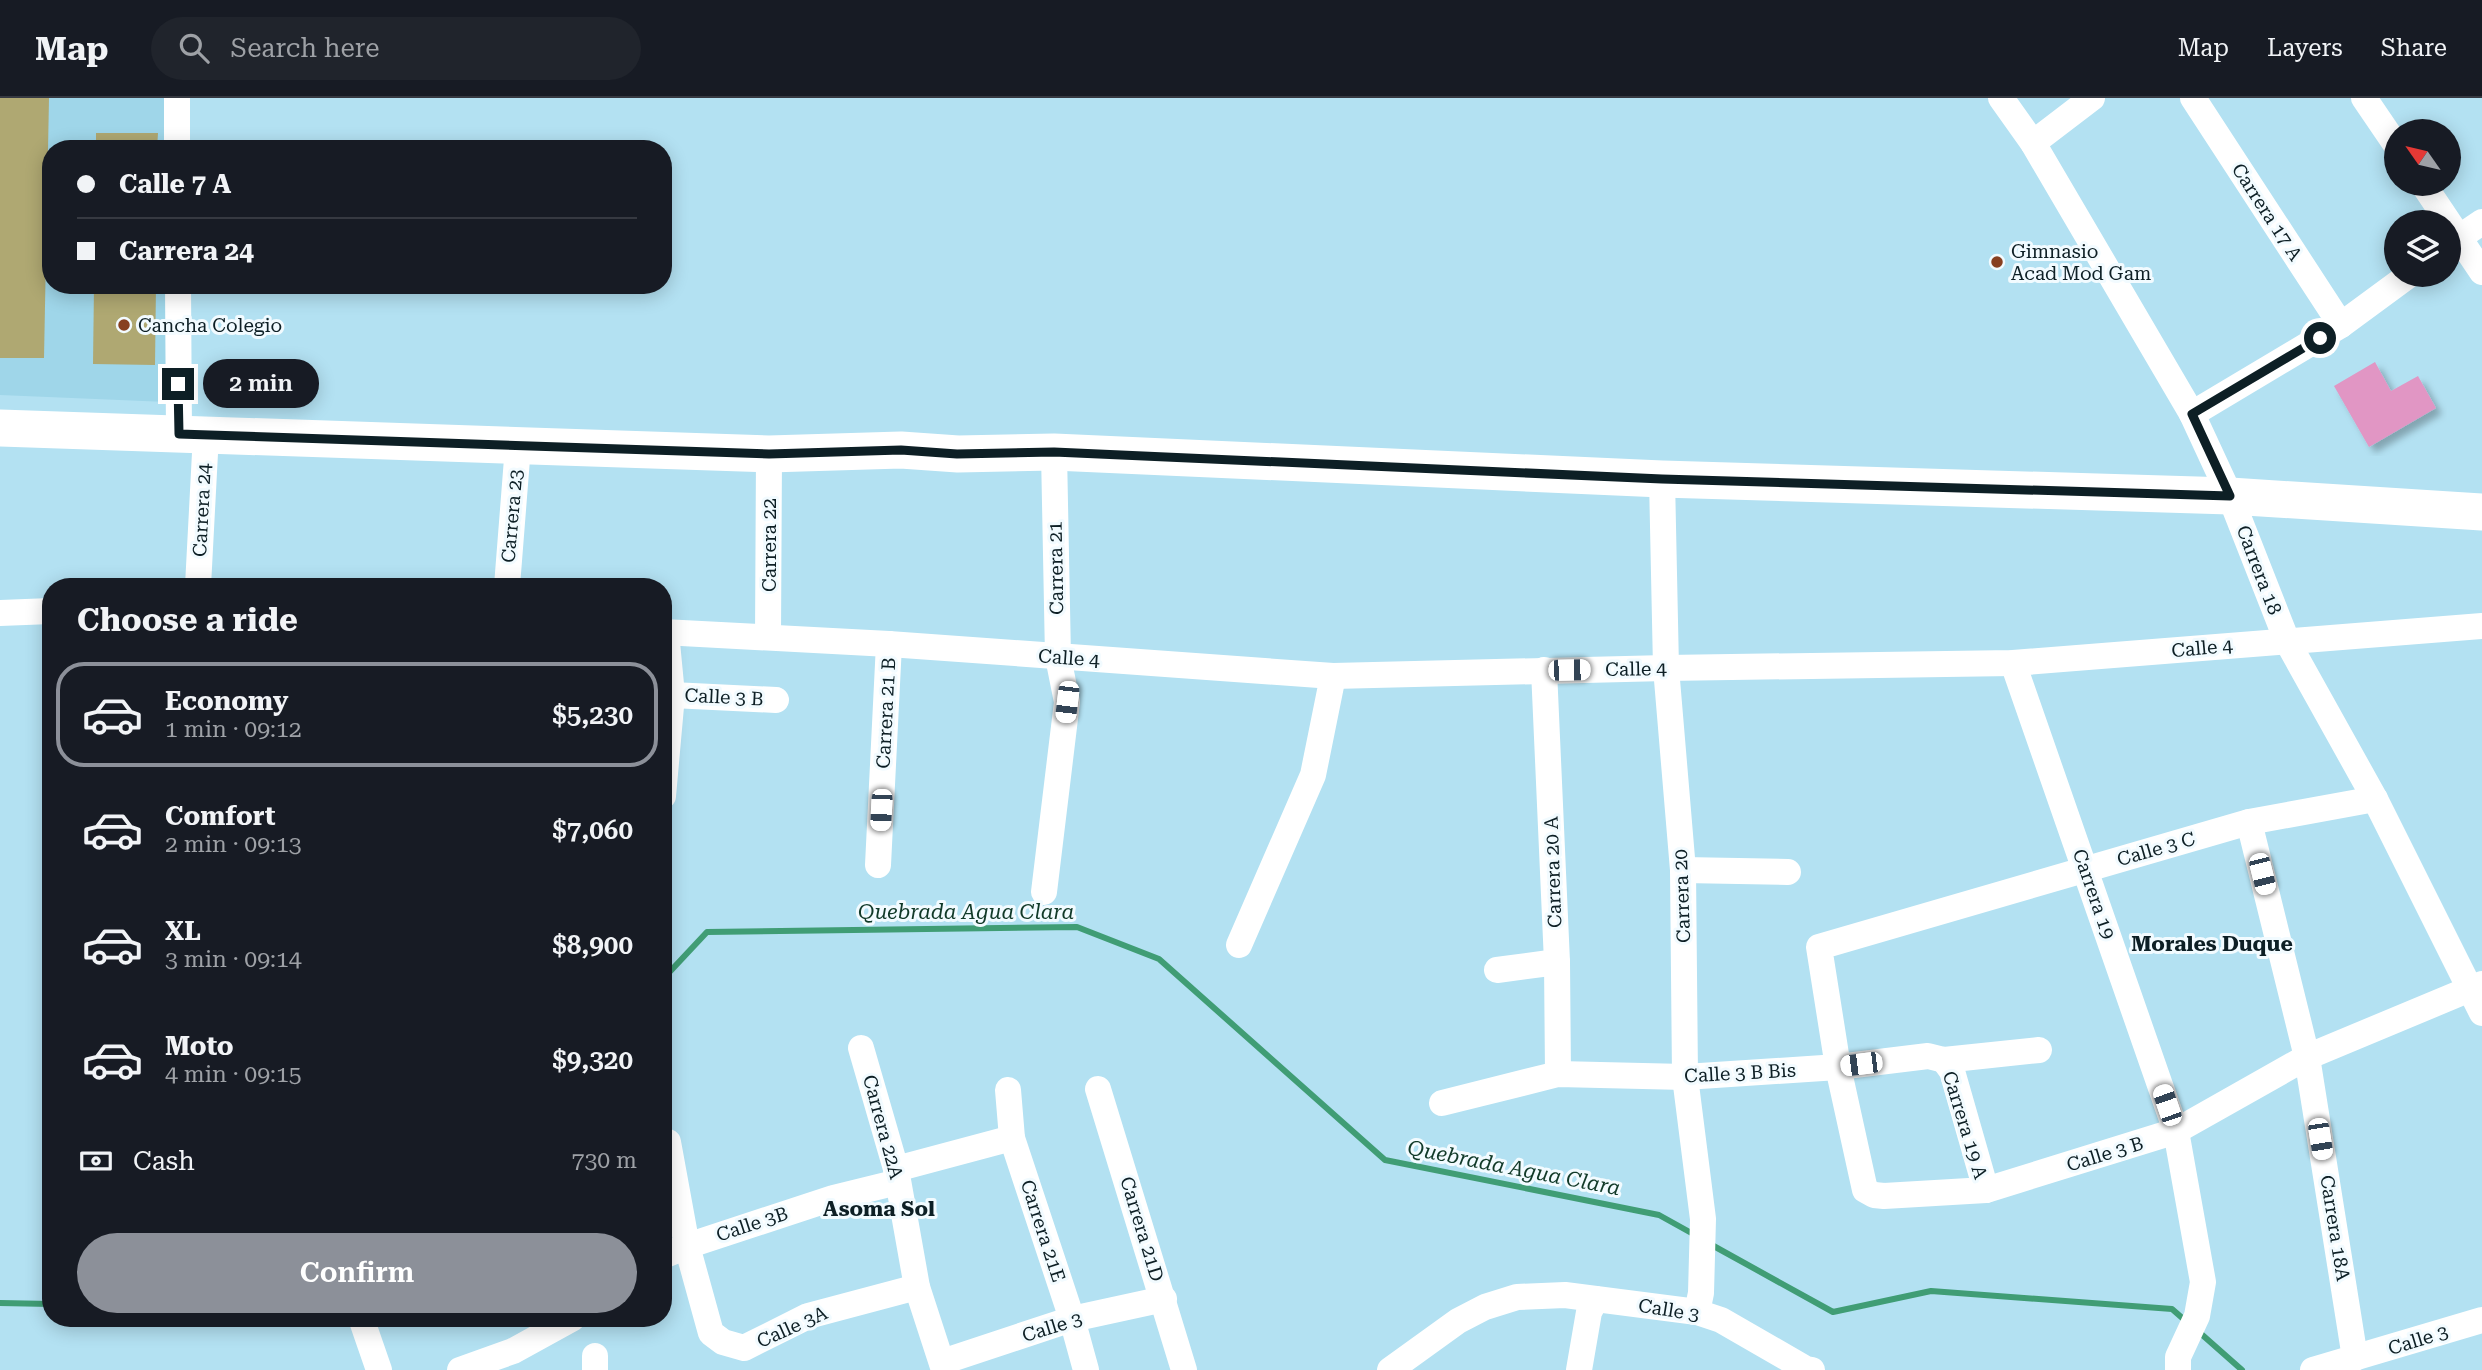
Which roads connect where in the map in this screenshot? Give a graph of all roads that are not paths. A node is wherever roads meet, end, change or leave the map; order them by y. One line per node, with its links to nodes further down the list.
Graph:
1 (177, 98): 7 (street)
2 (2001, 98): 8 (street, Carrera 18)
3 (2092, 98): 8 (street)
4 (2193, 98): 15 (street, Carrera 17 A)
5 (2364, 98): 6 (street)
6 (2384, 127)
7 (177, 140)
8 (2032, 143): 16 (street, Carrera 18)
9 (2482, 222): 10 (street)
10 (2461, 236)
11 (2461, 249): 12 (street)
12 (2482, 272)
13 (2393, 287): 15 (street)
14 (179, 294): 18 (street, Carrera 24)
15 (2341, 325): 16 (street)
16 (2192, 414): 23 (street, Carrera 18)
17 (0, 428): 18 (street)
18 (193, 434): 19 (street); 25 (street, Carrera 24)
19 (518, 446): 21 (street); 26 (street, Carrera 23)
20 (1054, 452): 21 (street); 22 (street); 34 (street, Carrera 21)
21 (769, 454): 31 (street, Carrera 22)
22 (1662, 479): 23 (street); 36 (street, Carrera 20)
23 (2230, 496): 24 (street); 32 (street, Carrera 18)
24 (2482, 512)
25 (198, 578)
26 (508, 578)
27 (42, 611): 28 (street)
28 (0, 613)
29 (2482, 626): 32 (street, Calle 4)
30 (672, 632): 31 (street, Calle 4)
31 (768, 637): 33 (street, Calle 4)
32 (2287, 641): 35 (street, Calle 4); 41 (street, Carrera 18)
33 (889, 644): 34 (street, Calle 4); 43 (street, Carrera 21 B)
34 (1058, 657): 38 (street, Calle 4); 47 (street, Carrera 21)
35 (2012, 663): 36 (street, Calle 4); 44 (street, Carrera 19)
36 (1666, 668): 37 (street, Calle 4); 45 (street, Carrera 20)
37 (1544, 670): 38 (street, Calle 4); 49 (street, Carrera 20 A)
38 (1333, 676): 48 (street)
39 (672, 695): 40 (street, Calle 3 B)
40 (776, 700)
41 (2375, 799): 42 (street, Calle 3 C); 51 (street, Carrera 18)
42 (2249, 822): 44 (street, Calle 3 C); 55 (street, Carrera 18A)
43 (878, 865)
44 (2085, 869): 57 (street, Calle 3 C); 63 (street, Carrera 19)
45 (1683, 870): 46 (street); 59 (street, Carrera 20)
46 (1788, 872)
47 (1044, 891)
48 (1239, 945)
49 (1557, 962): 50 (street); 58 (street, Carrera 20 A)
50 (1497, 970)
51 (2477, 986): 52 (street, Carrera 18); 55 (street, Calle 3 B)
52 (2482, 1013)
53 (861, 1048): 65 (street, Carrera 22A)
54 (2039, 1050): 56 (street, Calle 3 B Bis)
55 (2307, 1057): 63 (street, Calle 3 B); 77 (street, Carrera 18A)
56 (1944, 1060): 57 (street, Calle 3 B Bis); 66 (street, Carrera 19 A)
57 (1838, 1067): 59 (street, Calle 3 B Bis); 66 (street, Calle 3 B)
58 (1558, 1074): 59 (street, Calle 3 B Bis); 62 (street, Calle 3 B Bis)
59 (1685, 1077): 72 (street, Carrera 20)
60 (1098, 1089): 70 (street, Carrera 21D)
61 (1008, 1090): 64 (street, Carrera 21E)
62 (1442, 1103)
63 (2176, 1132): 66 (street, Calle 3 B); 79 (street, Carrera 19)
64 (1012, 1138): 65 (street, Calle 3B); 73 (street, Carrera 21E)
65 (897, 1176): 68 (street, Calle 3B); 69 (street, Carrera 22A)
66 (1986, 1190)
67 (672, 1204): 68 (street)
68 (675, 1251): 69 (street, Calle 3A)
69 (917, 1287): 80 (street, Carrera 22A)
70 (1164, 1299): 73 (street, Calle 3); 84 (street, Carrera 21D)
71 (1596, 1299): 72 (street, Calle 3); 85 (street, Calle 3); 86 (street)
72 (1699, 1303): 87 (street, Calle 3)
73 (1072, 1319): 80 (street, Calle 3); 83 (street, Carrera 21E)
74 (2482, 1320): 77 (street, Calle 3)
75 (364, 1327): 81 (street)
76 (561, 1327): 78 (street)
77 (2355, 1358): 88 (street, Calle 3)
78 (514, 1361): 82 (street)
79 (2178, 1364)
80 (943, 1366)
81 (379, 1370)
82 (460, 1370)
83 (1086, 1370)
84 (1184, 1370)
85 (1390, 1370)
86 (1579, 1370)
87 (1812, 1370)
88 (2313, 1370)

